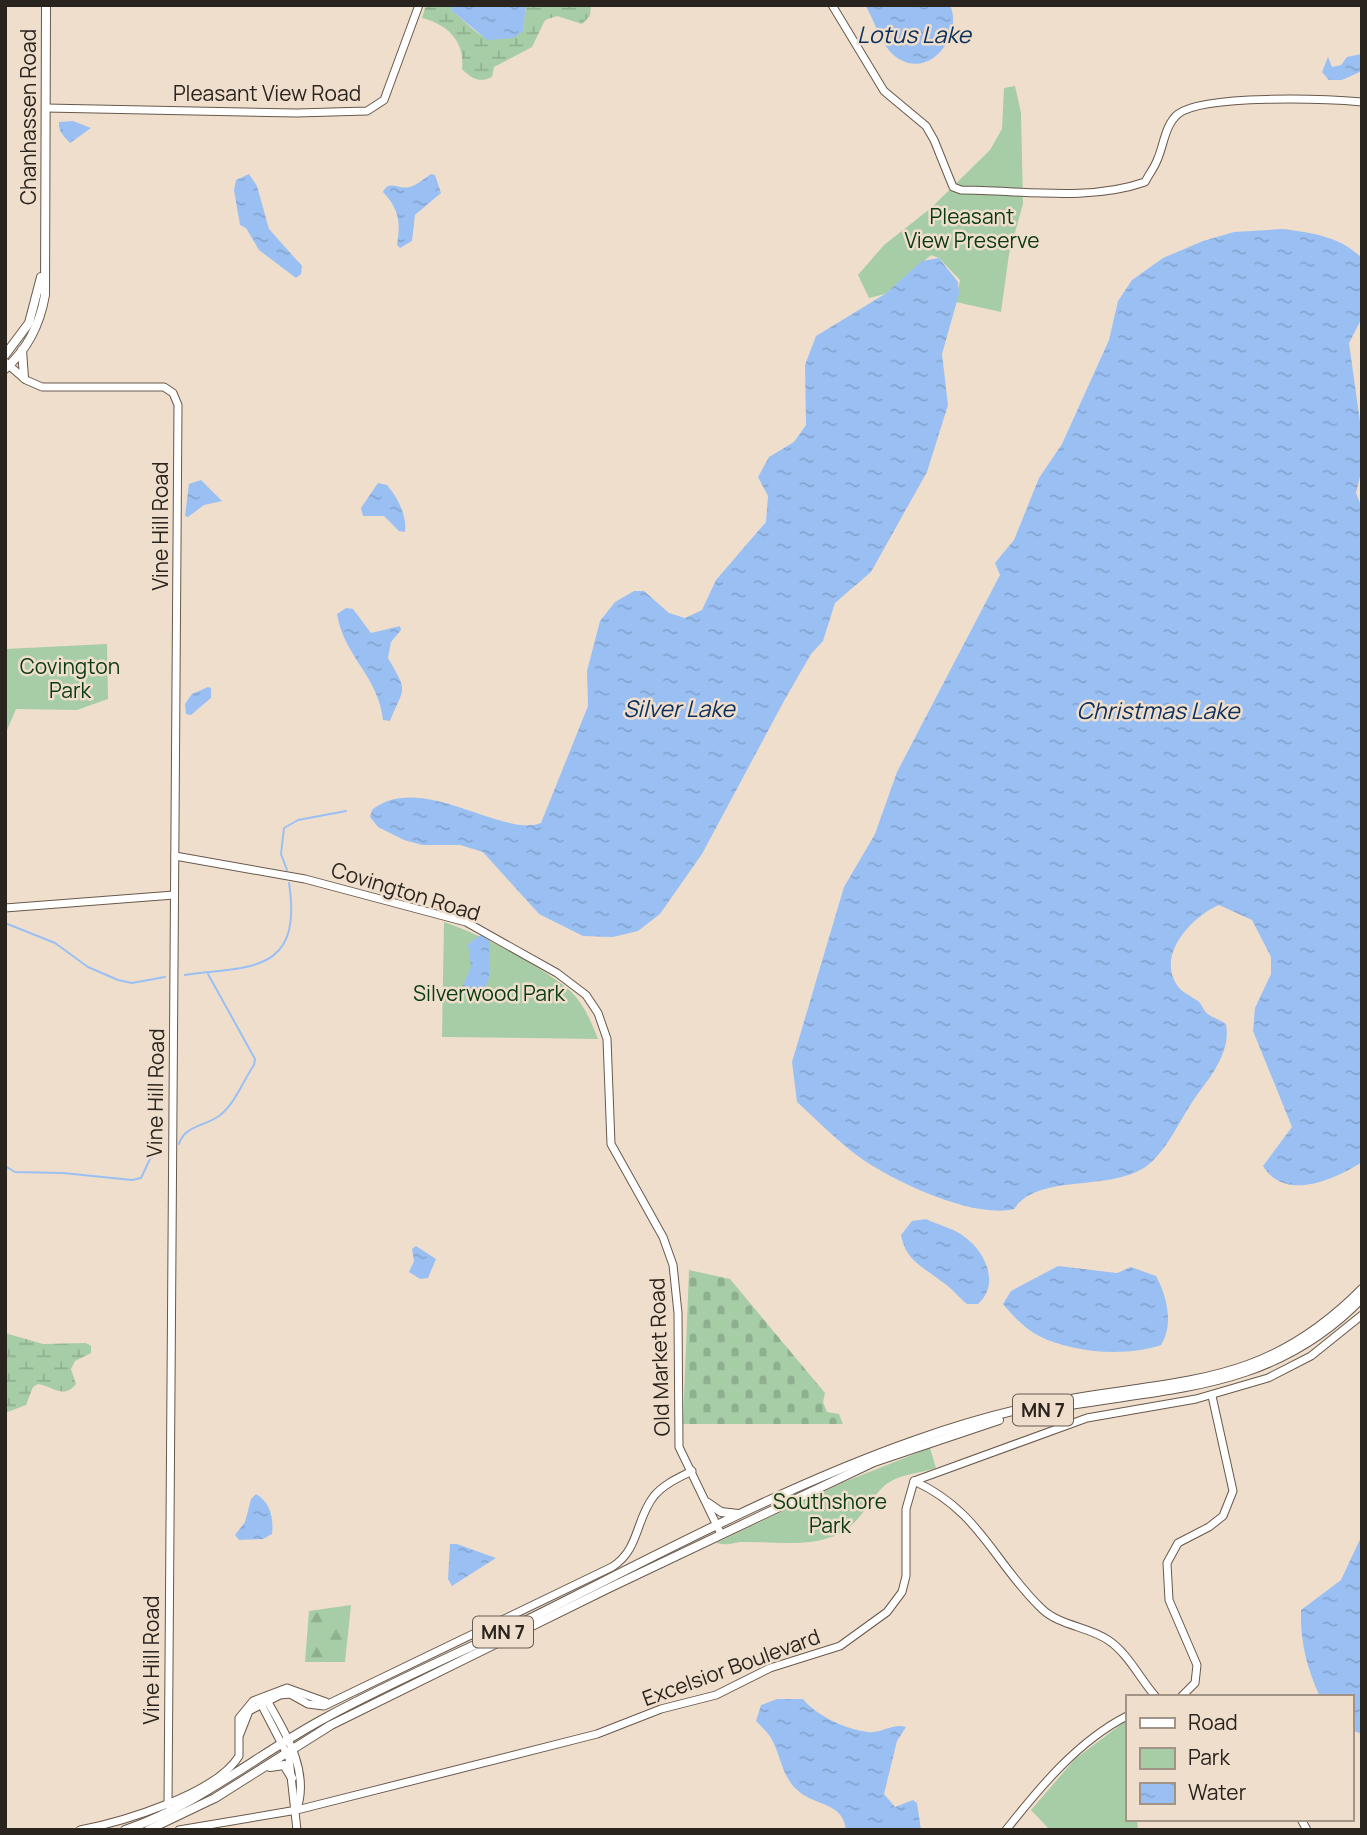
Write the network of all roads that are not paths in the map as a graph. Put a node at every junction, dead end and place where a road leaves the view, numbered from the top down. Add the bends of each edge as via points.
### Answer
1 (46, 5) edge
2 (419, 5) edge
3 (832, 5) edge
4 (1362, 102) edge
5 (46, 108) junction
6 (45, 229) junction
7 (22, 351) junction
8 (5, 355) edge
9 (6, 365) edge
10 (24, 378) junction
11 (175, 856) junction
12 (174, 895) junction
13 (5, 908) edge
14 (600, 1017) joint
15 (1362, 1289) edge
16 (1362, 1298) edge
17 (1362, 1315) edge
18 (1212, 1396) junction
19 (692, 1471) junction
20 (914, 1481) junction
21 (708, 1503) junction
22 (748, 1512) junction
23 (718, 1525) junction
24 (722, 1534) junction
25 (1154, 1695) edge
26 (1183, 1695) edge
27 (263, 1699) junction
28 (1126, 1717) edge
29 (244, 1718) junction
30 (269, 1719) junction
31 (240, 1734) junction
32 (287, 1745) junction
33 (292, 1778) junction
34 (228, 1790) junction
35 (167, 1805) junction
36 (297, 1810) junction
37 (80, 1830) edge
38 (125, 1830) edge
39 (148, 1830) edge
40 (178, 1830) edge
41 (296, 1830) edge
42 (1006, 1830) edge

1 - 5 main road, Chanhassen Road
2 - 5 street, Pleasant View Road via 384,100 367,111
3 - 4 street via 884,91 926,126 953,187 961,190 1123,189 1145,182 1171,121 1186,110 1295,99
5 - 6 main road, Chanhassen Road
6 - 7 main road via 45,297 36,328
6 - 8 main road via 35,309 25,331
7 - 9 main road
7 - 10 main road
9 - 10 street
10 - 11 street, Vine Hill Road via 54,389 164,387 173,393 178,412
11 - 12 street, Vine Hill Road
11 - 14 street, Covington Road via 305,879 466,922 570,982 586,995
12 - 13 street
12 - 35 street, Vine Hill Road
14 - 19 street, Old Market Road via 607,1039 611,1144 663,1237 673,1265 678,1313 678,1436
15 - 22 main road, MN 7 via 1303,1339 1245,1368 969,1422 873,1456
16 - 24 main road, MN 7 via 1307,1344 1246,1373 1052,1408 970,1428 874,1462
17 - 18 street via 1290,1368
18 - 20 street via 1087,1418
18 - 26 street via 1233,1491 1228,1508 1216,1522 1184,1539 1169,1556 1169,1600 1198,1673
19 - 21 street, Old Market Road
19 - 27 street via 653,1497 633,1548 617,1564 330,1702 318,1702 287,1688
20 - 25 street via 964,1514 1041,1609 1110,1641
20 - 36 street, Excelsior Boulevard via 906,1509 902,1592 887,1612 840,1646 770,1668 716,1695 662,1709 607,1731
21 - 22 main road via 724,1513
21 - 23 street, Old Market Road
22 - 23 main road, MN 7
23 - 24 street, Old Market Road
23 - 32 main road, MN 7 via 349,1706
24 - 32 main road, MN 7
27 - 29 street
27 - 30 street
27 - 31 street via 247,1704 240,1714
27 - 32 street
28 - 42 street via 1074,1755
29 - 30 street via 259,1712
29 - 31 street
30 - 32 street
31 - 35 street via 242,1748 235,1763
32 - 33 street
32 - 34 main road, MN 7
32 - 36 street via 298,1766
32 - 38 main road, MN 7 via 190,1804
33 - 34 main road via 286,1766 277,1764
33 - 36 street
34 - 39 main road, MN 7
35 - 37 street
36 - 40 street, Excelsior Boulevard
36 - 41 street

